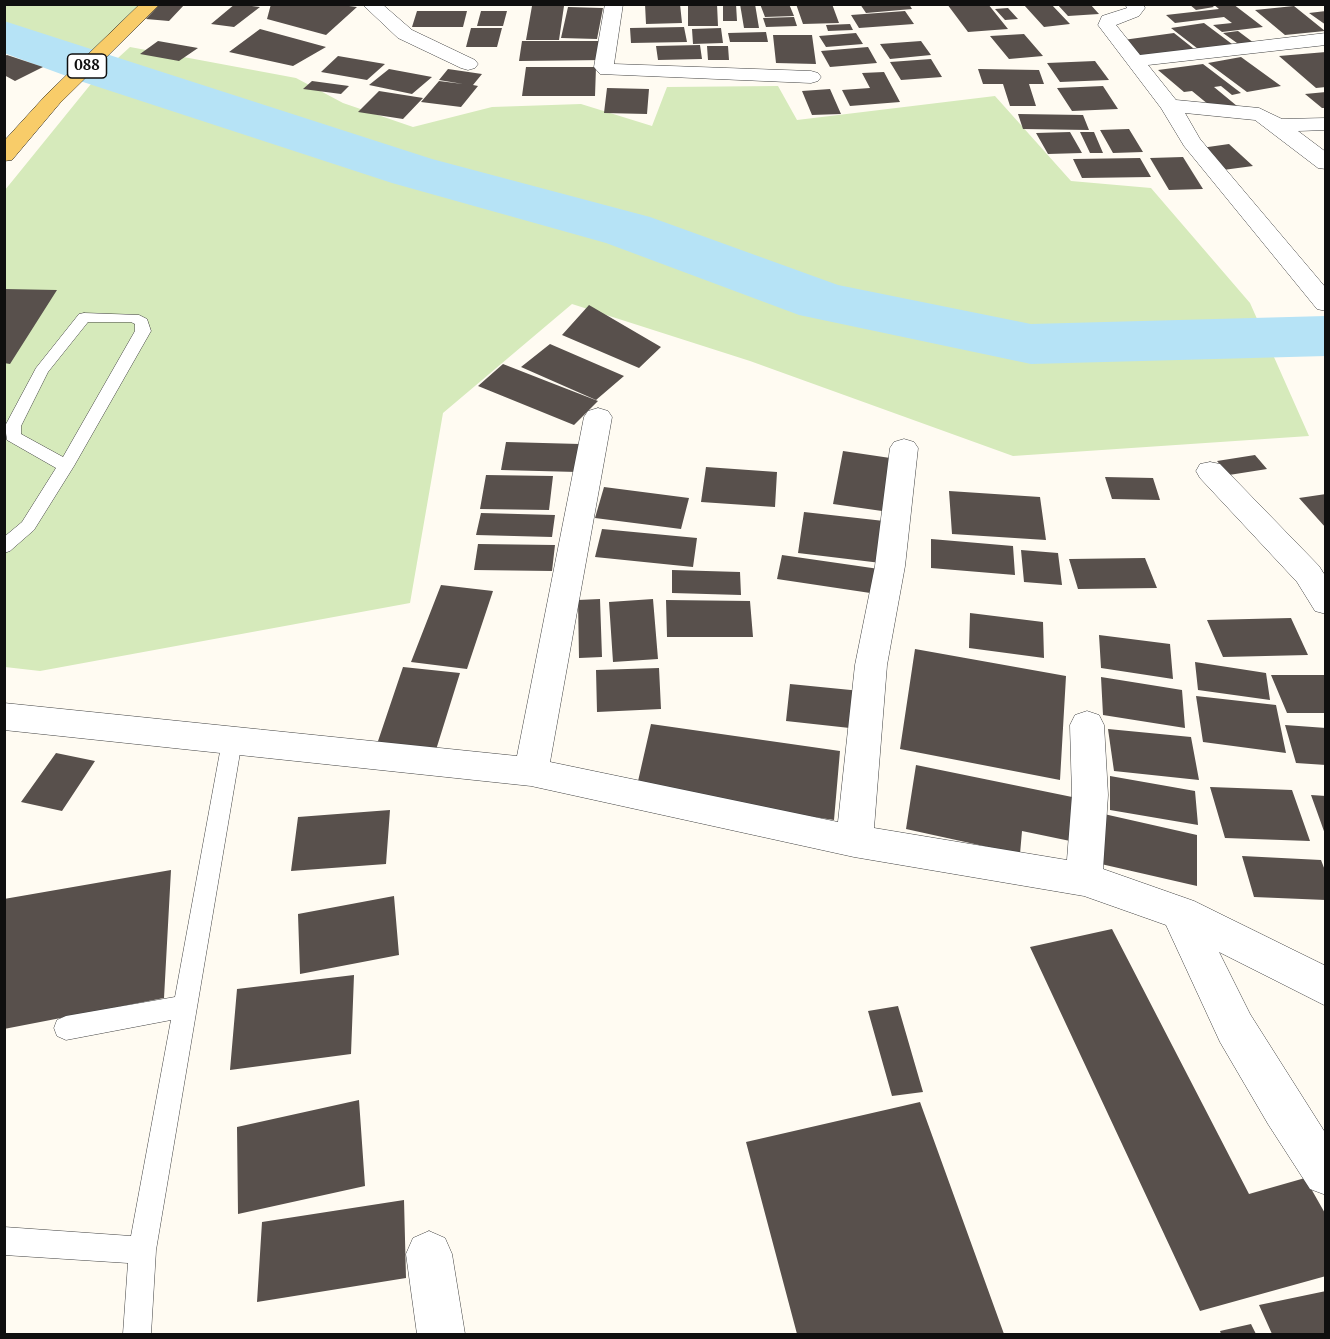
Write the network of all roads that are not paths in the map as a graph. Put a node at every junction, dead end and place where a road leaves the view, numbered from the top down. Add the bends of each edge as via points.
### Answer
1 (151, 4) edge
2 (371, 4) edge
3 (614, 4) edge
4 (1134, 4) edge
5 (1326, 39) edge
6 (1134, 61) junction
7 (468, 64) dead end
8 (811, 77) dead end
9 (1170, 106) junction
10 (1326, 124) edge
11 (1278, 125) junction
12 (4, 154) edge
13 (1326, 163) edge
14 (1326, 304) edge
15 (598, 417) dead end
16 (904, 448) dead end
17 (66, 466) junction
18 (1210, 471) dead end
19 (4, 547) edge
20 (1317, 573) edge
21 (1326, 603) edge
22 (4, 716) edge
23 (1087, 725) dead end
24 (232, 741) junction
25 (531, 772) junction
26 (854, 841) junction
27 (1084, 879) junction
28 (1180, 913) junction
29 (1326, 987) edge
30 (185, 1006) junction
31 (66, 1028) dead end
32 (1326, 1173) edge
33 (4, 1241) edge
34 (142, 1250) junction
35 (429, 1254) dead end
36 (137, 1335) edge
37 (441, 1335) edge

1 - 12 main road, 088 via 52,99
2 - 7 street via 405,34
3 - 8 street via 604,67 607,70
4 - 6 street via 1133,12 1106,22
5 - 6 street
6 - 9 street
9 - 11 street via 1258,114
9 - 14 street via 1191,142
10 - 11 street
11 - 13 street
15 - 25 street
16 - 26 street via 890,566 871,665
17 - 17 lane via 143,331 142,322 134,318 84,317 41,371 13,426 13,436
17 - 19 lane via 28,526
18 - 20 street
20 - 21 street
22 - 24 street
23 - 27 street via 1090,795
24 - 25 street
24 - 30 lane
25 - 26 street
26 - 27 street
27 - 28 street
28 - 29 street
28 - 32 street via 1235,1028
30 - 31 lane
30 - 34 lane
33 - 34 lane
34 - 36 lane
35 - 37 street

